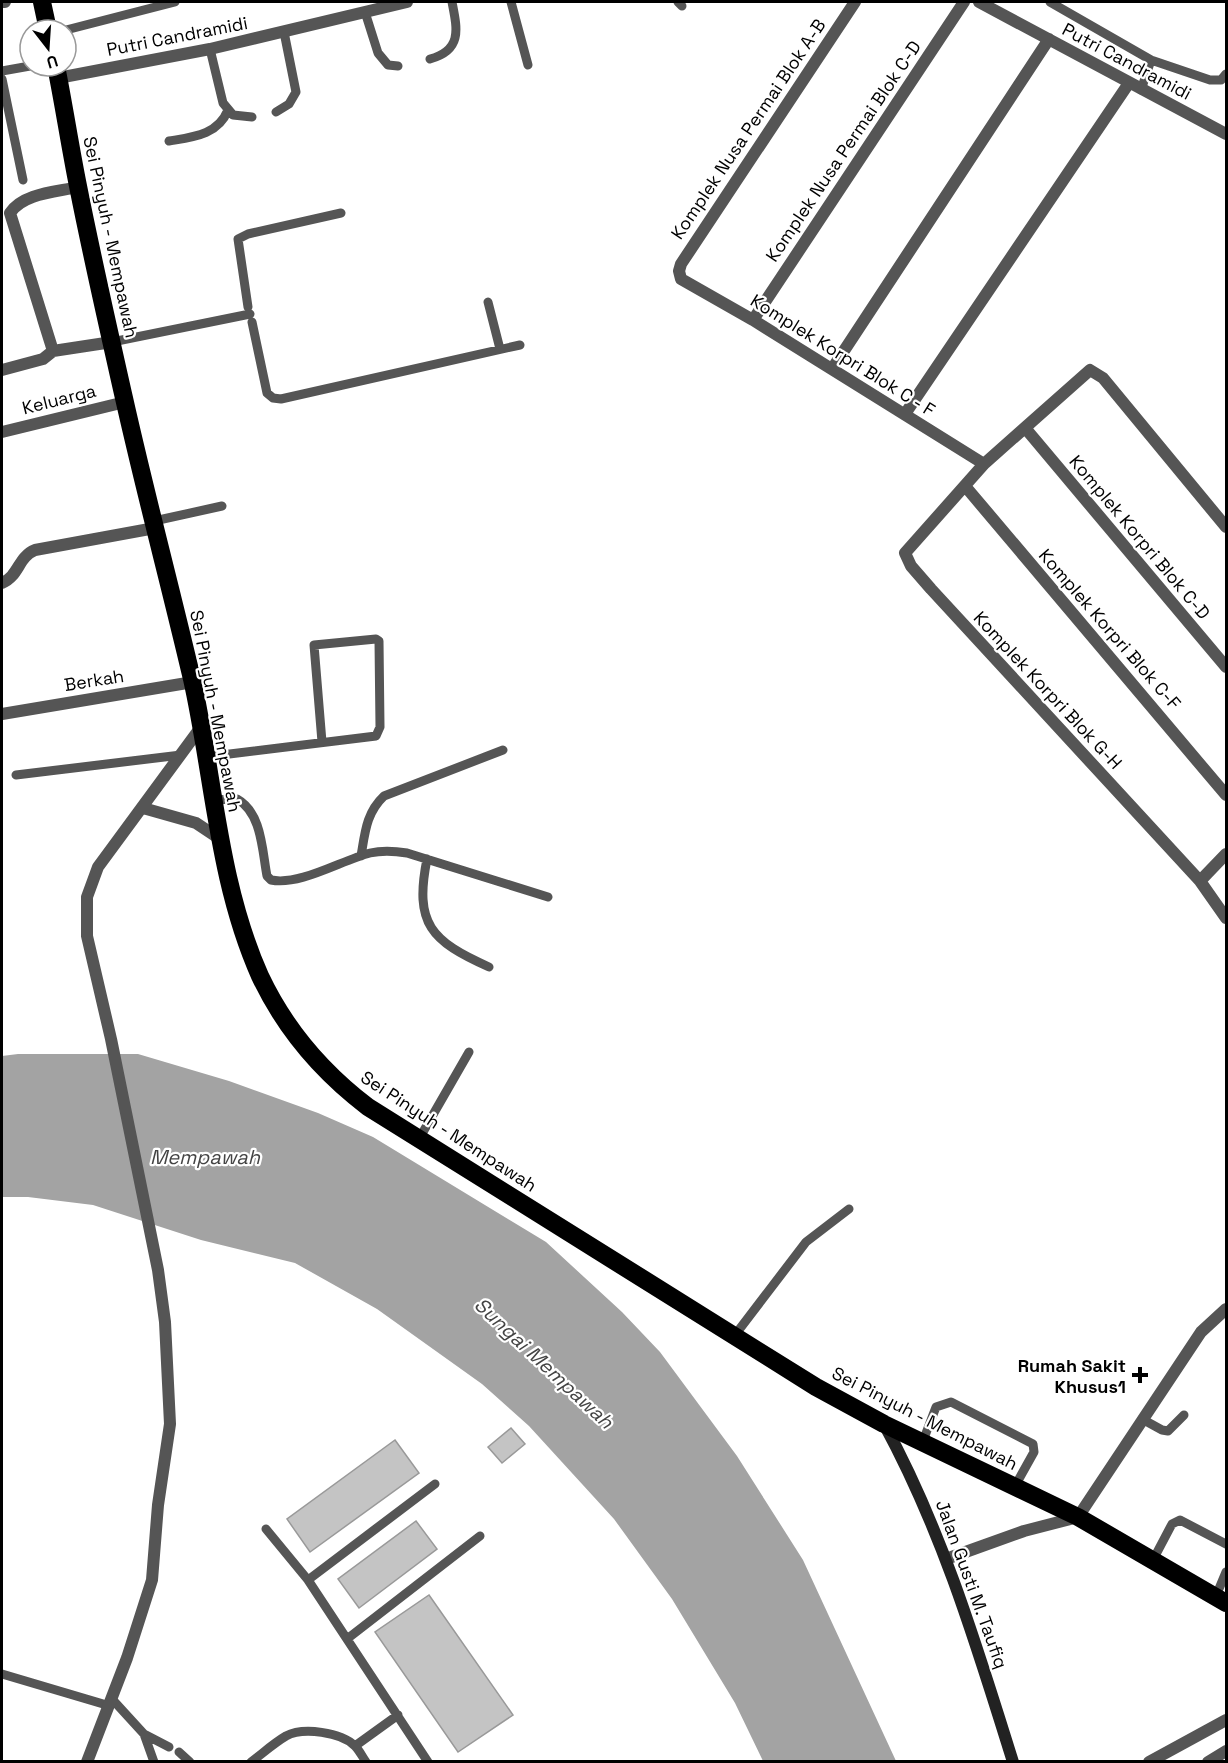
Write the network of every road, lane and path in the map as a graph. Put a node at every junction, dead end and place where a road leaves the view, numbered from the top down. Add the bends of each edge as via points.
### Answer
1 (42, 2) edge
2 (175, 2) edge
3 (407, 2) edge
4 (452, 2) edge
5 (512, 2) edge
6 (855, 2) edge
7 (964, 2) edge
8 (979, 2) edge
9 (1050, 2) edge
10 (365, 12) junction
11 (45, 18) edge
12 (78, 27) edge
13 (284, 32) junction
14 (1049, 39) junction
15 (210, 49) junction
16 (430, 58) dead end
17 (1151, 60) junction
18 (528, 65) dead end
19 (398, 66) dead end
20 (18, 68) edge
21 (78, 69) edge
22 (2, 71) edge
23 (1227, 74) edge
24 (58, 78) edge
25 (2, 80) edge
26 (1129, 83) junction
27 (1141, 90) junction
28 (228, 110) junction
29 (276, 112) dead end
30 (252, 117) dead end
31 (1227, 134) edge
32 (169, 141) dead end
33 (23, 180) dead end
34 (78, 187) junction
35 (17, 204) junction
36 (2, 207) edge
37 (341, 213) dead end
38 (681, 279) joint
39 (488, 302) dead end
40 (250, 314) junction
41 (753, 320) junction
42 (112, 342) junction
43 (520, 345) dead end
44 (500, 349) junction
45 (53, 351) junction
46 (832, 369) junction
47 (2, 370) edge
48 (125, 402) junction
49 (905, 414) junction
50 (1026, 429) junction
51 (2, 432) edge
52 (984, 464) junction
53 (965, 486) junction
54 (222, 506) dead end
55 (155, 524) junction
56 (1227, 527) edge
57 (2, 583) edge
58 (1227, 667) edge
59 (193, 682) junction
60 (2, 714) edge
61 (201, 727) junction
62 (322, 742) junction
63 (503, 750) dead end
64 (181, 755) junction
65 (205, 757) junction
66 (16, 775) dead end
67 (1227, 795) edge
68 (212, 800) junction
69 (143, 808) junction
70 (220, 839) junction
71 (1227, 854) edge
72 (361, 856) junction
73 (427, 859) junction
74 (1200, 881) junction
75 (549, 897) dead end
76 (1227, 918) edge
77 (489, 967) dead end
78 (469, 1052) dead end
79 (419, 1139) junction
80 (849, 1209) dead end
81 (1227, 1309) edge
82 (735, 1335) junction
83 (1184, 1415) dead end
84 (1142, 1419) junction
85 (884, 1424) junction
86 (924, 1435) junction
87 (1019, 1480) junction
88 (435, 1484) dead end
89 (1078, 1517) junction
90 (266, 1529) dead end
91 (480, 1536) dead end
92 (1227, 1544) edge
93 (946, 1560) junction
94 (1154, 1560) junction
95 (308, 1580) junction
96 (1222, 1587) edge
97 (347, 1639) junction
98 (2, 1674) edge
99 (111, 1702) junction
100 (398, 1715) junction
101 (1227, 1720) edge
102 (144, 1734) junction
103 (355, 1746) junction
104 (169, 1747) dead end
105 (1227, 1751) edge
106 (179, 1752) dead end
107 (87, 1761) edge
108 (154, 1761) edge
109 (190, 1761) edge
110 (251, 1761) edge
111 (366, 1761) edge
112 (428, 1761) edge
113 (1013, 1761) edge
114 (1149, 1761) edge
115 (1208, 1761) edge

1 - 11 highway
2 - 12 lane
3 - 10 street, Putri Candramidi
4 - 16 lane via 457,31 454,41 448,50
5 - 18 lane
6 - 38 street, Komplek Nusa Permai Blok A-B via 681,264
7 - 41 street, Komplek Nusa Permai Blok C-D
8 - 14 street, Putri Candramidi
9 - 17 lane
10 - 13 street, Putri Candramidi
10 - 19 lane via 378,53 388,65
13 - 15 street, Putri Candramidi
13 - 29 lane via 296,92 290,104
14 - 26 street, Putri Candramidi
14 - 46 street
15 - 21 street, Putri Candramidi
15 - 28 lane
17 - 23 lane via 1210,80 1221,80
17 - 27 lane
20 - 22 lane
24 - 34 highway, Sei Pinyuh - Mempawah
25 - 33 lane
26 - 27 street, Putri Candramidi
26 - 49 street
27 - 31 street, Putri Candramidi
28 - 30 lane via 240,118
28 - 32 lane via 214,129
34 - 35 street
34 - 42 highway, Sei Pinyuh - Mempawah
35 - 36 street
35 - 45 street via 10,213
37 - 40 lane via 238,239
38 - 41 street, Komplek Korpri Blok C - F
39 - 44 lane
40 - 42 lane
40 - 44 lane via 267,393 273,398
41 - 46 street, Komplek Korpri Blok C - F
42 - 45 street
42 - 48 highway, Sei Pinyuh - Mempawah
43 - 44 lane
45 - 47 street via 43,359
46 - 49 street, Komplek Korpri Blok C - F
48 - 51 street, Keluarga
48 - 55 highway, Sei Pinyuh - Mempawah
49 - 52 street, Komplek Korpri Blok C - F
50 - 52 street, Komplek Korpri Blok G-H
50 - 56 street, Komplek Korpri Blok G-H via 1080,376 1095,370
50 - 58 street, Komplek Korpri Blok C-D
52 - 53 street, Komplek Korpri Blok G-H
53 - 67 street, Komplek Korpri Blok C-F
53 - 74 street, Komplek Korpri Blok G-H via 906,549 906,558
54 - 55 lane
55 - 57 street via 35,550 22,558 15,573
55 - 59 highway, Sei Pinyuh - Mempawah
59 - 60 street, Berkah
59 - 61 highway, Sei Pinyuh - Mempawah
61 - 64 street
61 - 65 highway, Sei Pinyuh - Mempawah
62 - 62 lane via 314,645 376,639 379,732 376,736
62 - 65 lane
63 - 72 lane via 384,796 367,819
64 - 66 lane
64 - 69 street
65 - 68 highway, Sei Pinyuh - Mempawah
68 - 70 highway, Sei Pinyuh - Mempawah
68 - 72 lane via 237,799 250,811 271,880 295,878
69 - 70 street via 196,823
69 - 99 street via 98,867 87,897 87,936 158,1270 170,1424 152,1580
70 - 79 highway, Sei Pinyuh - Mempawah via 240,924 261,977 285,1021 335,1082
71 - 74 street
72 - 73 lane via 388,851
73 - 75 lane
73 - 77 lane via 421,902 432,928 455,951
74 - 76 street, Komplek Korpri Blok G-H
78 - 79 lane
79 - 82 highway, Sei Pinyuh - Mempawah
80 - 82 lane via 806,1242
81 - 84 street via 1201,1332
82 - 85 highway, Sei Pinyuh - Mempawah via 816,1387
83 - 84 lane via 1168,1431
84 - 89 street
85 - 86 highway, Sei Pinyuh - Mempawah
85 - 93 main road, Jalan Gusti M. Taufiq via 911,1473
86 - 87 highway, Sei Pinyuh - Mempawah
86 - 87 lane via 940,1404 951,1402 1030,1442 1034,1452
87 - 89 highway, Sei Pinyuh - Mempawah
88 - 95 lane
89 - 93 street via 1024,1531
89 - 94 highway, Sei Pinyuh - Mempawah
90 - 95 lane
91 - 97 lane
92 - 94 lane via 1180,1520 1172,1524
93 - 113 main road, Jalan Gusti M. Taufiq
94 - 96 highway, Sei Pinyuh - Mempawah
95 - 97 lane
97 - 100 lane
98 - 99 lane
99 - 102 lane
99 - 107 street
100 - 103 lane
100 - 112 lane
101 - 114 street
102 - 104 lane
102 - 108 lane
103 - 110 lane via 347,1739 327,1734 288,1735
103 - 111 lane
105 - 115 street
106 - 109 lane

